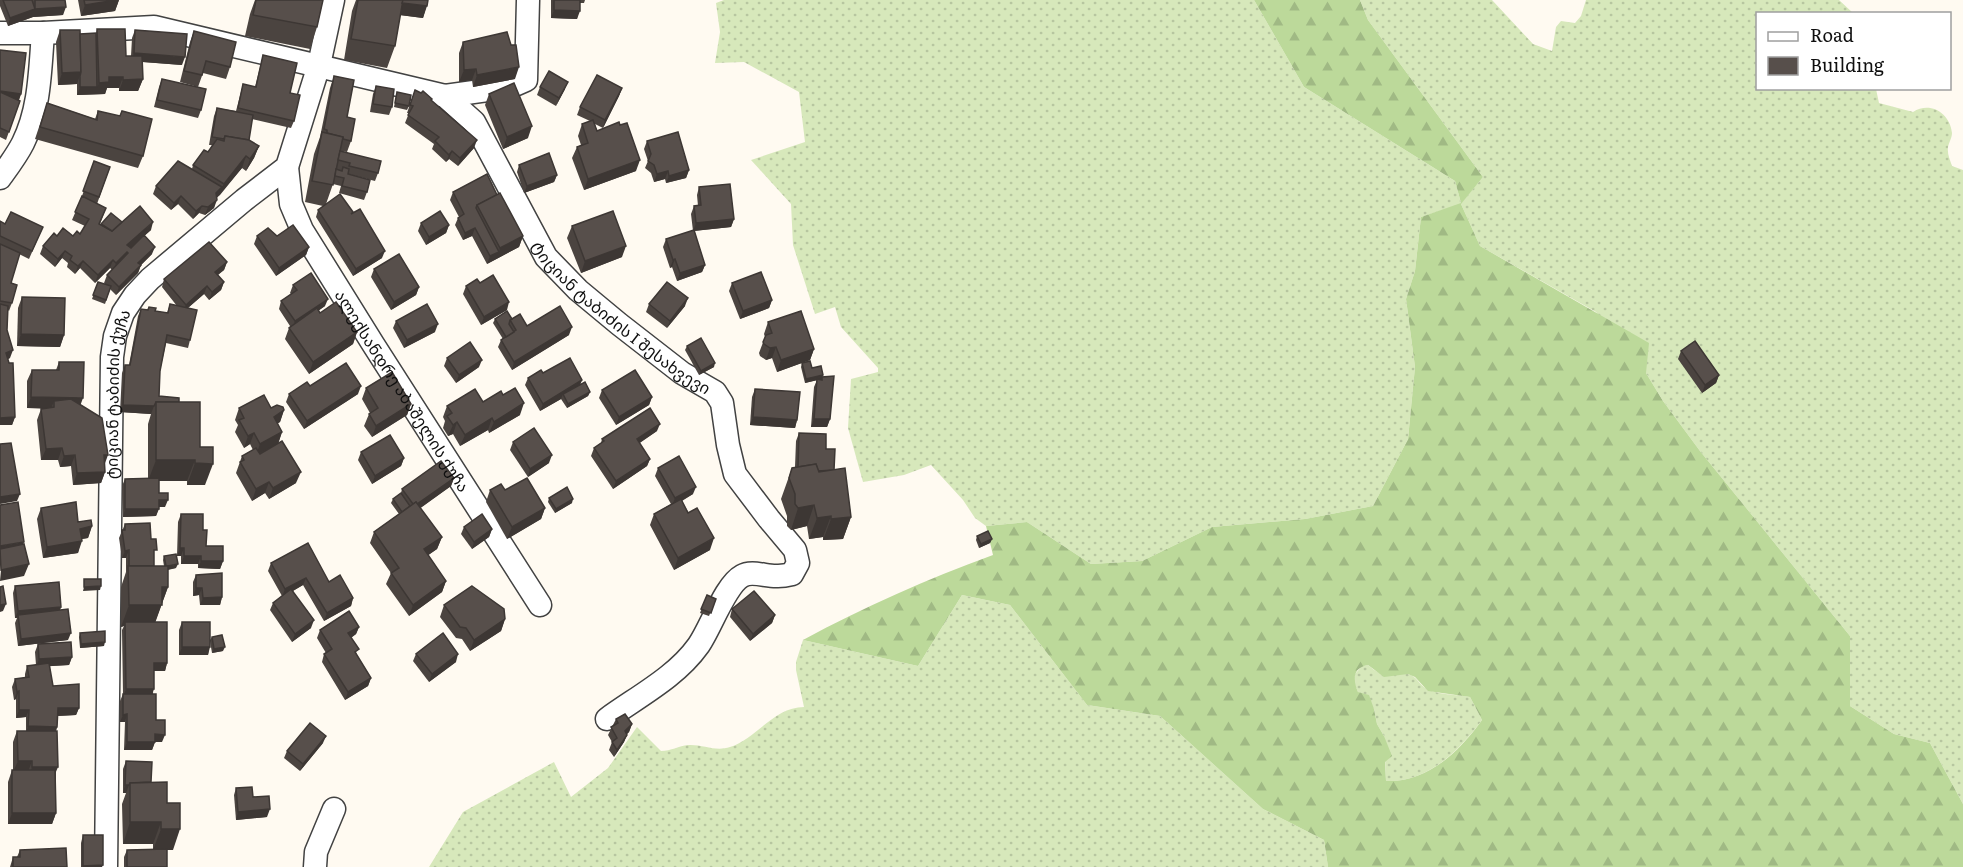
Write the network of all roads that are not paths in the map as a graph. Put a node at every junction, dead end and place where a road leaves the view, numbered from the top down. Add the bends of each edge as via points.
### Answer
1 (333, 0) edge
2 (528, 0) edge
3 (0, 33) edge
4 (43, 33) junction
5 (319, 65) junction
6 (445, 96) junction
7 (287, 167) junction
8 (0, 178) edge
9 (540, 604) dead end
10 (607, 719) dead end
11 (334, 809) dead end
12 (106, 867) edge
13 (315, 867) edge

1 - 5 street
2 - 6 street, ტიციან ტაბიძის I შესახვევი via 526,80 510,87
3 - 4 street, ტიციან ტაბიძის I შესახვევი
4 - 5 street, ტიციან ტაბიძის I შესახვევი via 154,27
4 - 8 street via 37,99 29,128
5 - 6 street, ტიციან ტაბიძის I შესახვევი
5 - 7 street
6 - 10 street, ტიციან ტაბიძის I შესახვევი via 474,122 546,257 619,324 682,373 715,392 722,403 735,474 795,550 798,563 792,574 740,577 725,596 698,647 662,680
7 - 9 street, ალექსანდრე აბაშელის ქუჩა via 291,204 303,230
7 - 12 street, ტიციან ტაბიძის ქუჩა via 150,279 123,313 115,336
11 - 13 street via 316,852

